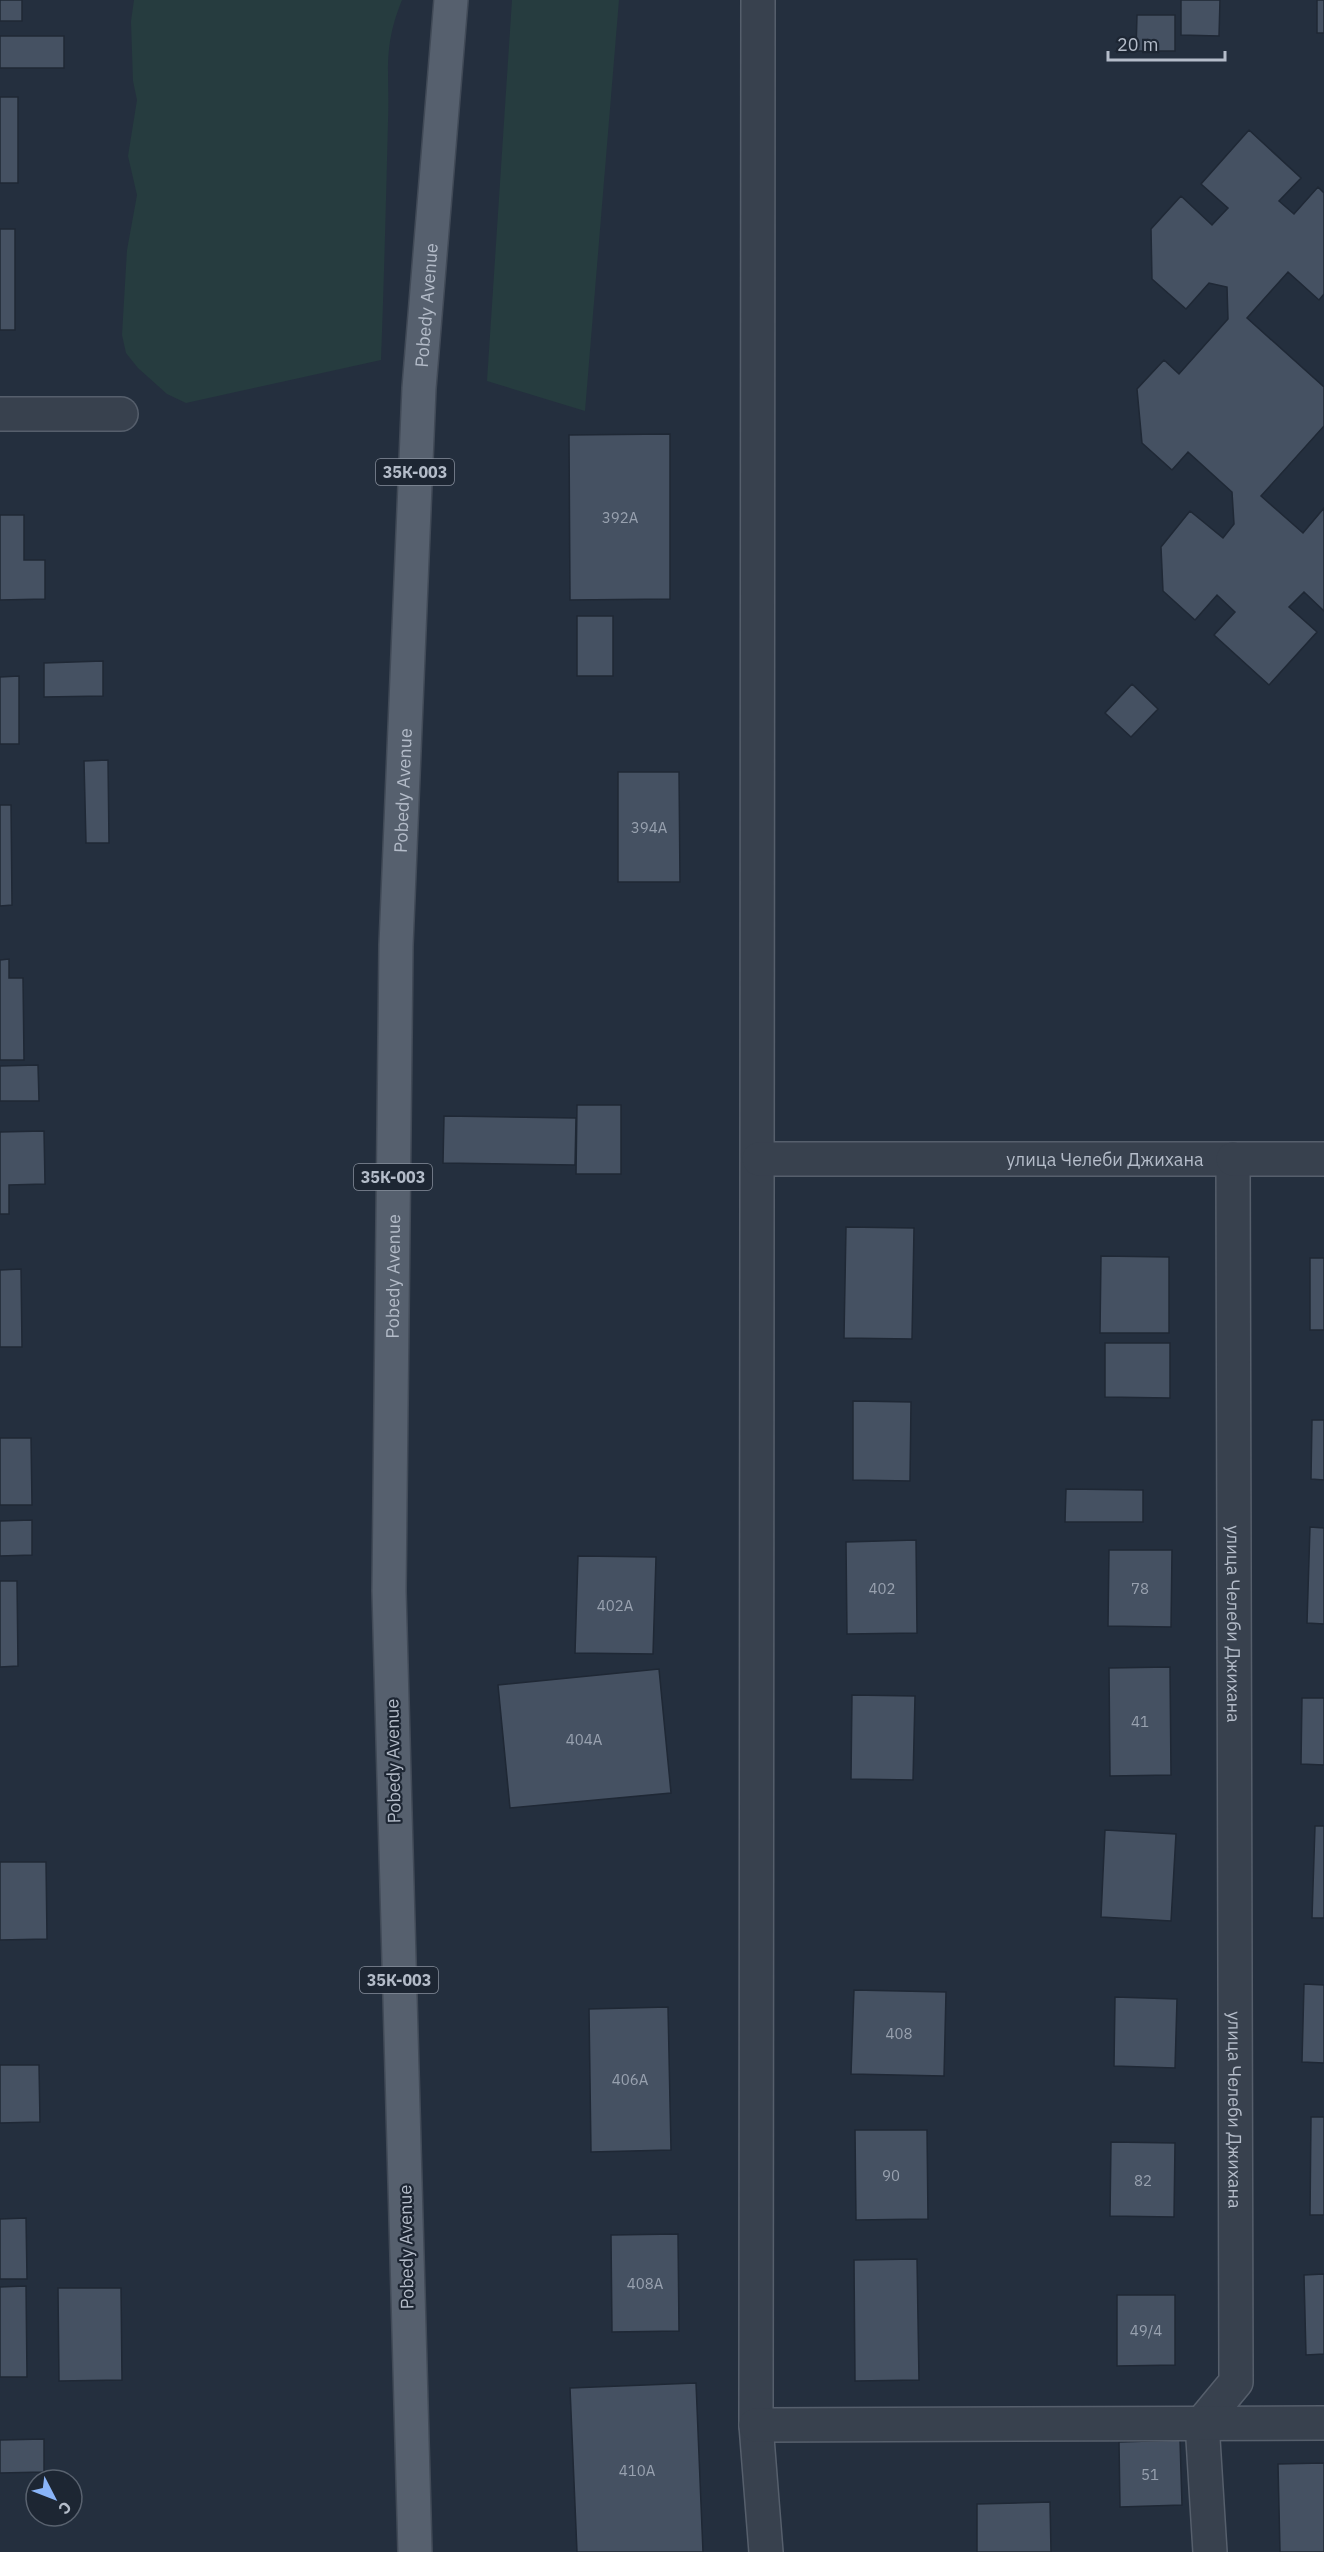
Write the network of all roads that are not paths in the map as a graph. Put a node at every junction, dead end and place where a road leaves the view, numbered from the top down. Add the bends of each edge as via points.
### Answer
1 (451, 0) edge
2 (758, 0) edge
3 (0, 414) edge
4 (121, 414) dead end
5 (759, 1159) junction
6 (1233, 1159) junction
7 (1324, 1159) edge
8 (1202, 2422) junction
9 (1324, 2423) edge
10 (756, 2425) junction
11 (415, 2552) edge
12 (766, 2552) edge
13 (1210, 2552) edge

1 - 11 main road, Pobedy Avenue / 35К-003 via 419,388 396,945 389,1591
2 - 5 street
3 - 4 street
5 - 6 street, улица Челеби Джихана
5 - 10 street
6 - 7 street
6 - 8 street, улица Челеби Джихана via 1236,2382
8 - 9 street
8 - 10 street
8 - 13 street
10 - 12 street

